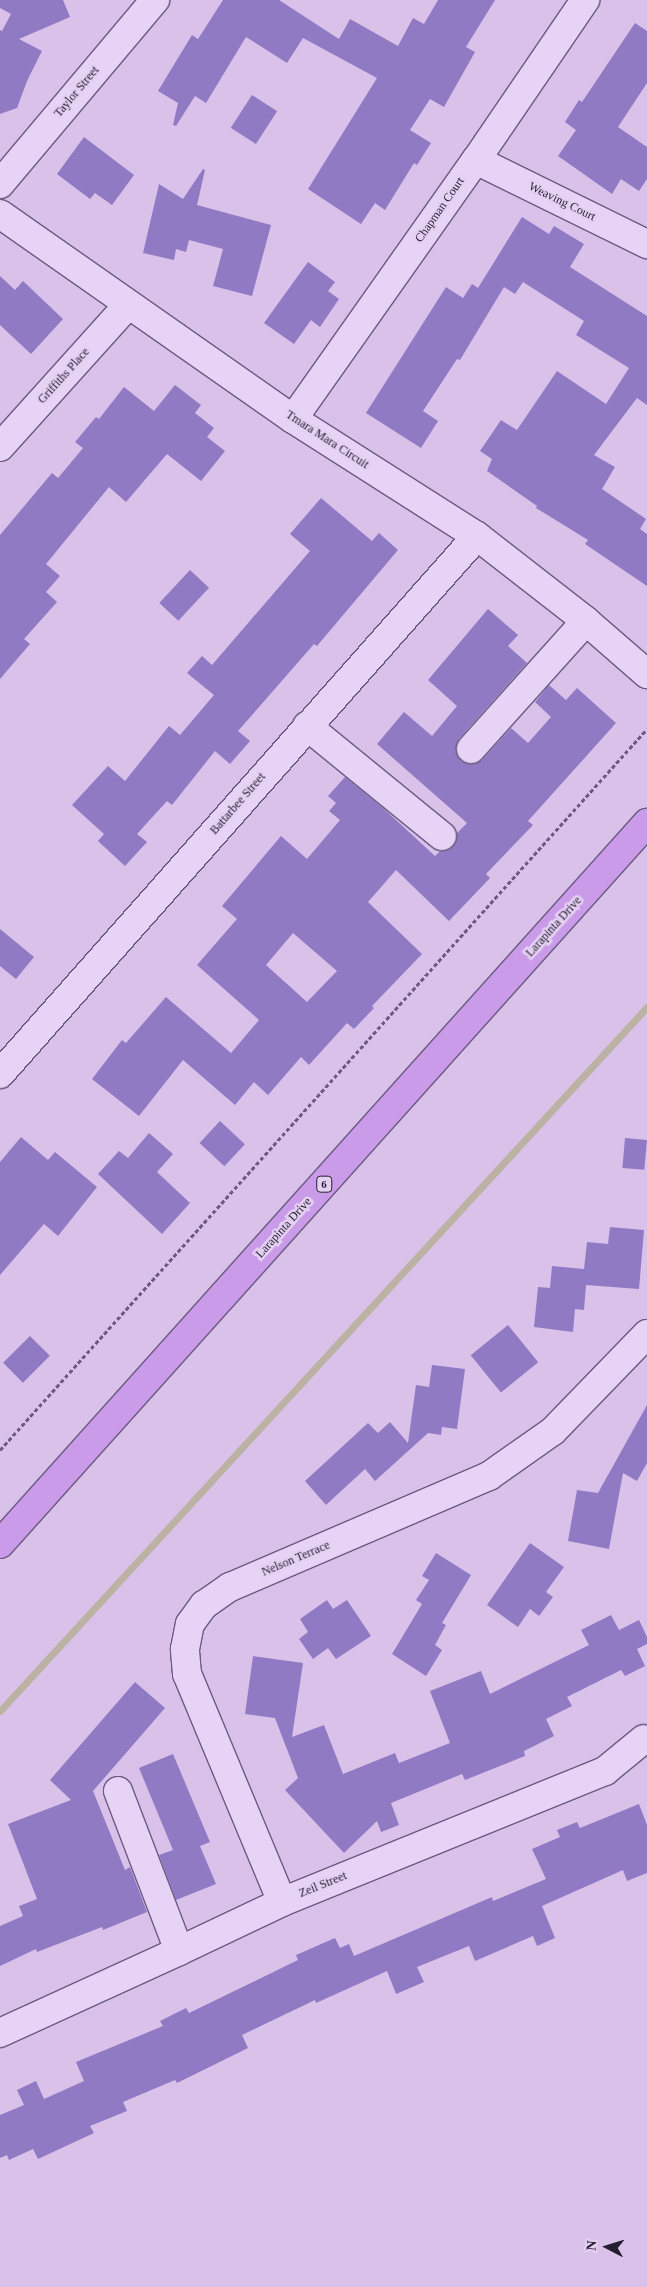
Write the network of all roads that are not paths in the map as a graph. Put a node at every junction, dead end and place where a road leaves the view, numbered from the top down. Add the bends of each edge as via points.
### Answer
1 (155, 0) edge
2 (585, 0) edge
3 (476, 160) junction
4 (0, 184) edge
5 (0, 214) edge
6 (647, 244) edge
7 (128, 305) junction
8 (293, 419) junction
9 (0, 448) edge
10 (477, 536) junction
11 (586, 620) junction
12 (647, 674) edge
13 (307, 726) junction
14 (471, 749) dead end
15 (647, 823) edge
16 (442, 836) dead end
17 (0, 1074) edge
18 (647, 1334) edge
19 (0, 1544) edge
20 (644, 1739) dead end
21 (118, 1791) dead end
22 (282, 1902) junction
23 (179, 1951) junction
24 (0, 2033) edge

1 - 4 street, Taylor Street
2 - 3 street, Chapman Court
3 - 6 street, Weaving Court
3 - 8 street, Chapman Court
5 - 7 street, Tmara Mara Circuit
7 - 8 street, Tmara Mara Circuit
7 - 9 street, Griffiths Place
8 - 10 street, Tmara Mara Circuit
10 - 11 street, Tmara Mara Circuit
10 - 13 street, Battarbee Street
11 - 12 street, Tmara Mara Circuit
11 - 14 street
13 - 16 street
13 - 17 street, Battarbee Street
15 - 19 main road, Larapinta Drive / 6
18 - 22 street, Nelson Terrace via 553,1431 489,1476 230,1587 204,1605 190,1624 185,1649 187,1674
20 - 22 street, Zeil Street via 604,1771
21 - 23 street
22 - 23 street, Zeil Street
23 - 24 street, Zeil Street

